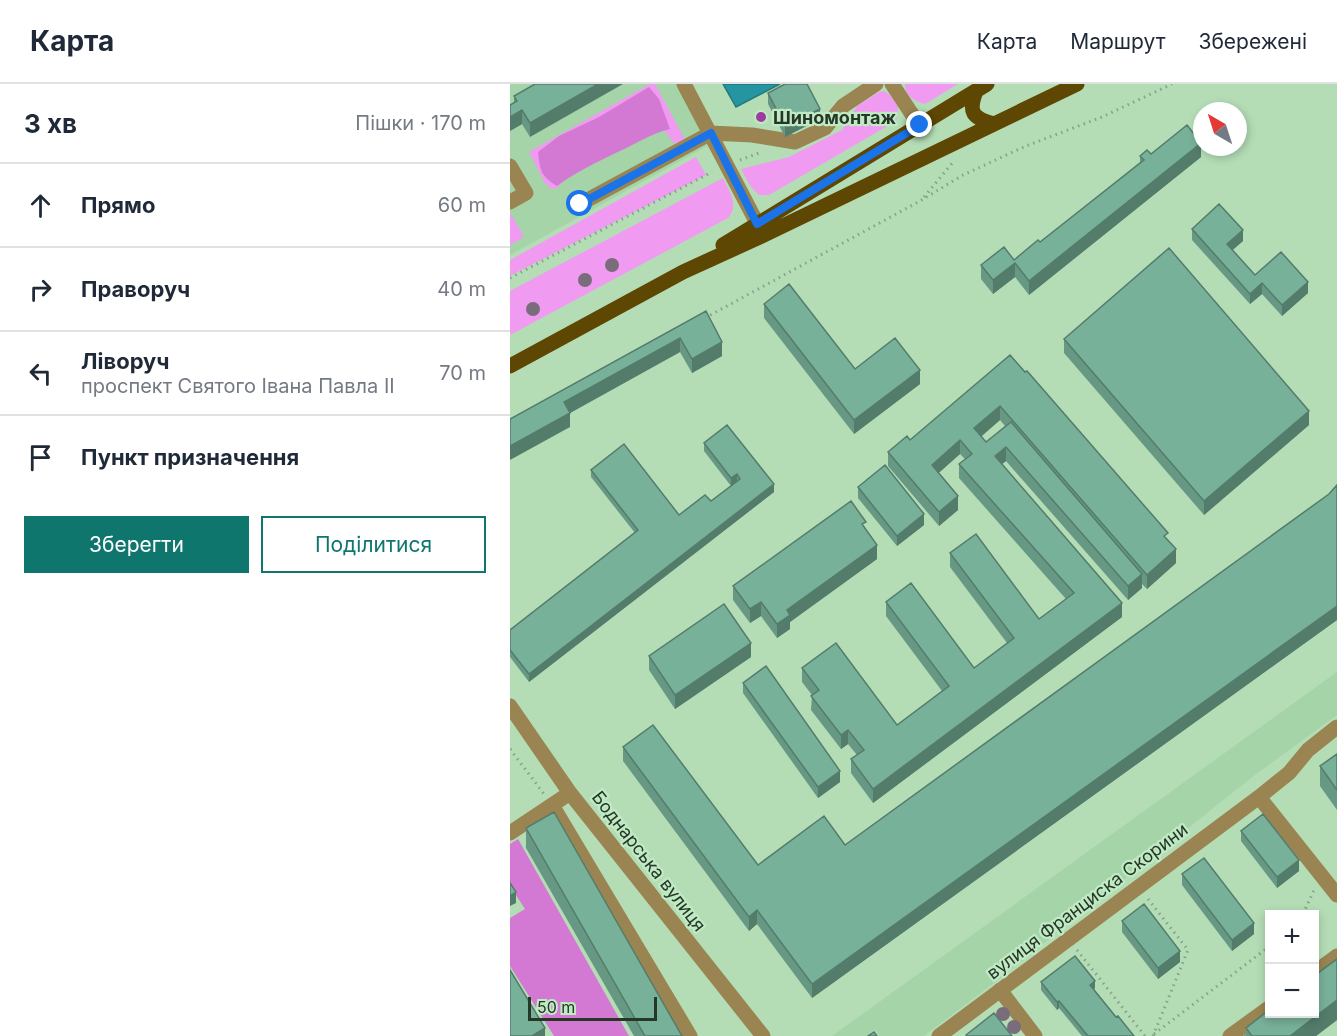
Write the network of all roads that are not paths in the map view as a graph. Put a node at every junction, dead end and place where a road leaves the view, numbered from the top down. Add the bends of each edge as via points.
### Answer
1 (684, 84) edge
2 (876, 84) edge
3 (892, 84) edge
4 (1077, 84) edge
5 (981, 87) edge
6 (994, 124) junction
7 (920, 125) junction
8 (711, 133) junction
9 (510, 166) edge
10 (510, 202) edge
11 (580, 204) dead end
12 (757, 224) junction
13 (683, 272) junction
14 (510, 366) edge
15 (510, 706) edge
16 (1337, 727) edge
17 (570, 793) junction
18 (1259, 797) junction
19 (552, 805) junction
20 (510, 833) edge
21 (1337, 895) edge
22 (1337, 956) edge
23 (1319, 969) edge
24 (1000, 990) junction
25 (1265, 1010) edge
26 (690, 1036) edge
27 (763, 1036) edge
28 (939, 1036) edge
29 (1035, 1036) edge
30 (1230, 1036) edge

1 - 8 street
2 - 8 street via 843,106 825,128 795,142
3 - 7 street
4 - 6 main road
5 - 6 main road via 972,102 974,114 977,119
5 - 7 main road
6 - 13 main road
7 - 12 main road
8 - 11 street
8 - 12 street
9 - 10 street via 526,193
12 - 13 main road
13 - 14 main road
15 - 17 street, Боднарська вулиця
16 - 18 street, вулиця Франциска Скорини
17 - 19 street
17 - 27 street, Боднарська вулиця
18 - 21 street
18 - 24 street, вулиця Франциска Скорини
19 - 20 street
19 - 26 street
22 - 23 street
24 - 28 street, вулиця Франциска Скорини
24 - 29 street
25 - 30 street

